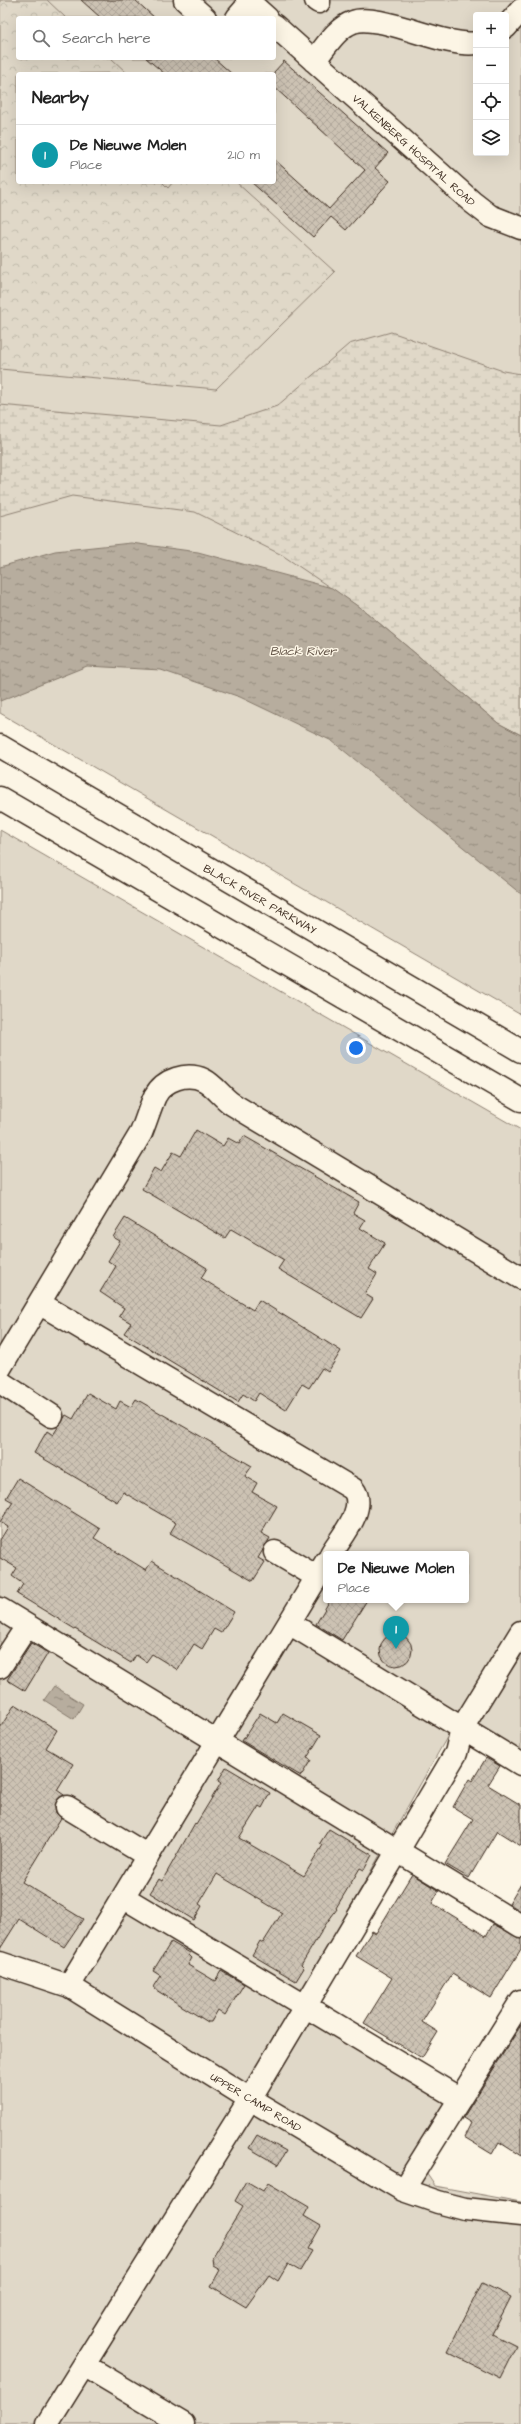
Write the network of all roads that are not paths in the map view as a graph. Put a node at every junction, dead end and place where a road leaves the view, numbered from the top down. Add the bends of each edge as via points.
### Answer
1 (185, 0) edge
2 (244, 7) edge
3 (521, 10) edge
4 (203, 16) edge
5 (263, 16) edge
6 (509, 23) edge
7 (276, 27) edge
8 (473, 42) edge
9 (314, 61) junction
10 (521, 228) edge
11 (0, 746) edge
12 (0, 798) edge
13 (521, 1051) edge
14 (521, 1100) edge
15 (521, 1278) edge
16 (39, 1303) junction
17 (0, 1368) edge
18 (0, 1382) edge
19 (52, 1416) dead end
20 (333, 1551) edge
21 (275, 1552) dead end
22 (321, 1569) edge
23 (0, 1609) edge
24 (289, 1623) junction
25 (28, 1626) junction
26 (521, 1632) edge
27 (0, 1667) edge
28 (462, 1728) junction
29 (218, 1740) junction
30 (521, 1764) edge
31 (67, 1807) dead end
32 (398, 1850) junction
33 (148, 1856) junction
34 (123, 1897) junction
35 (521, 1926) edge
36 (0, 1964) edge
37 (69, 1986) junction
38 (521, 2001) edge
39 (305, 2006) junction
40 (250, 2099) junction
41 (460, 2099) junction
42 (403, 2190) junction
43 (521, 2215) edge
44 (84, 2365) junction
45 (47, 2424) edge
46 (183, 2424) edge

1 - 4 main road
2 - 5 main road
3 - 6 main road
7 - 9 main road, VALKENBERG HOSPITAL ROAD
8 - 9 main road via 461,43 375,22 353,22 339,31
9 - 10 main road, VALKENBERG HOSPITAL ROAD via 472,202 490,216
11 - 13 main road, BLACK RIVER PARKWAY
12 - 14 main road
15 - 16 main road via 232,1104 209,1083 188,1076 170,1081 156,1096 141,1133
16 - 17 main road
16 - 20 main road via 353,1490 359,1500 357,1511
18 - 19 main road
21 - 22 main road
22 - 24 main road
23 - 25 main road
24 - 28 main road
24 - 29 main road
25 - 27 main road
25 - 29 main road
26 - 28 main road
28 - 30 main road
28 - 32 main road via 456,1753
29 - 32 main road
29 - 33 main road
31 - 33 main road
32 - 35 main road
32 - 39 main road
33 - 34 main road
34 - 37 main road
34 - 39 main road
36 - 37 main road, UPPER CAMP ROAD
37 - 40 main road, UPPER CAMP ROAD
38 - 41 main road
39 - 40 main road
39 - 41 main road
40 - 42 main road, UPPER CAMP ROAD
40 - 44 main road
41 - 42 main road
42 - 43 main road, UPPER CAMP ROAD via 465,2209
44 - 45 main road
44 - 46 main road

